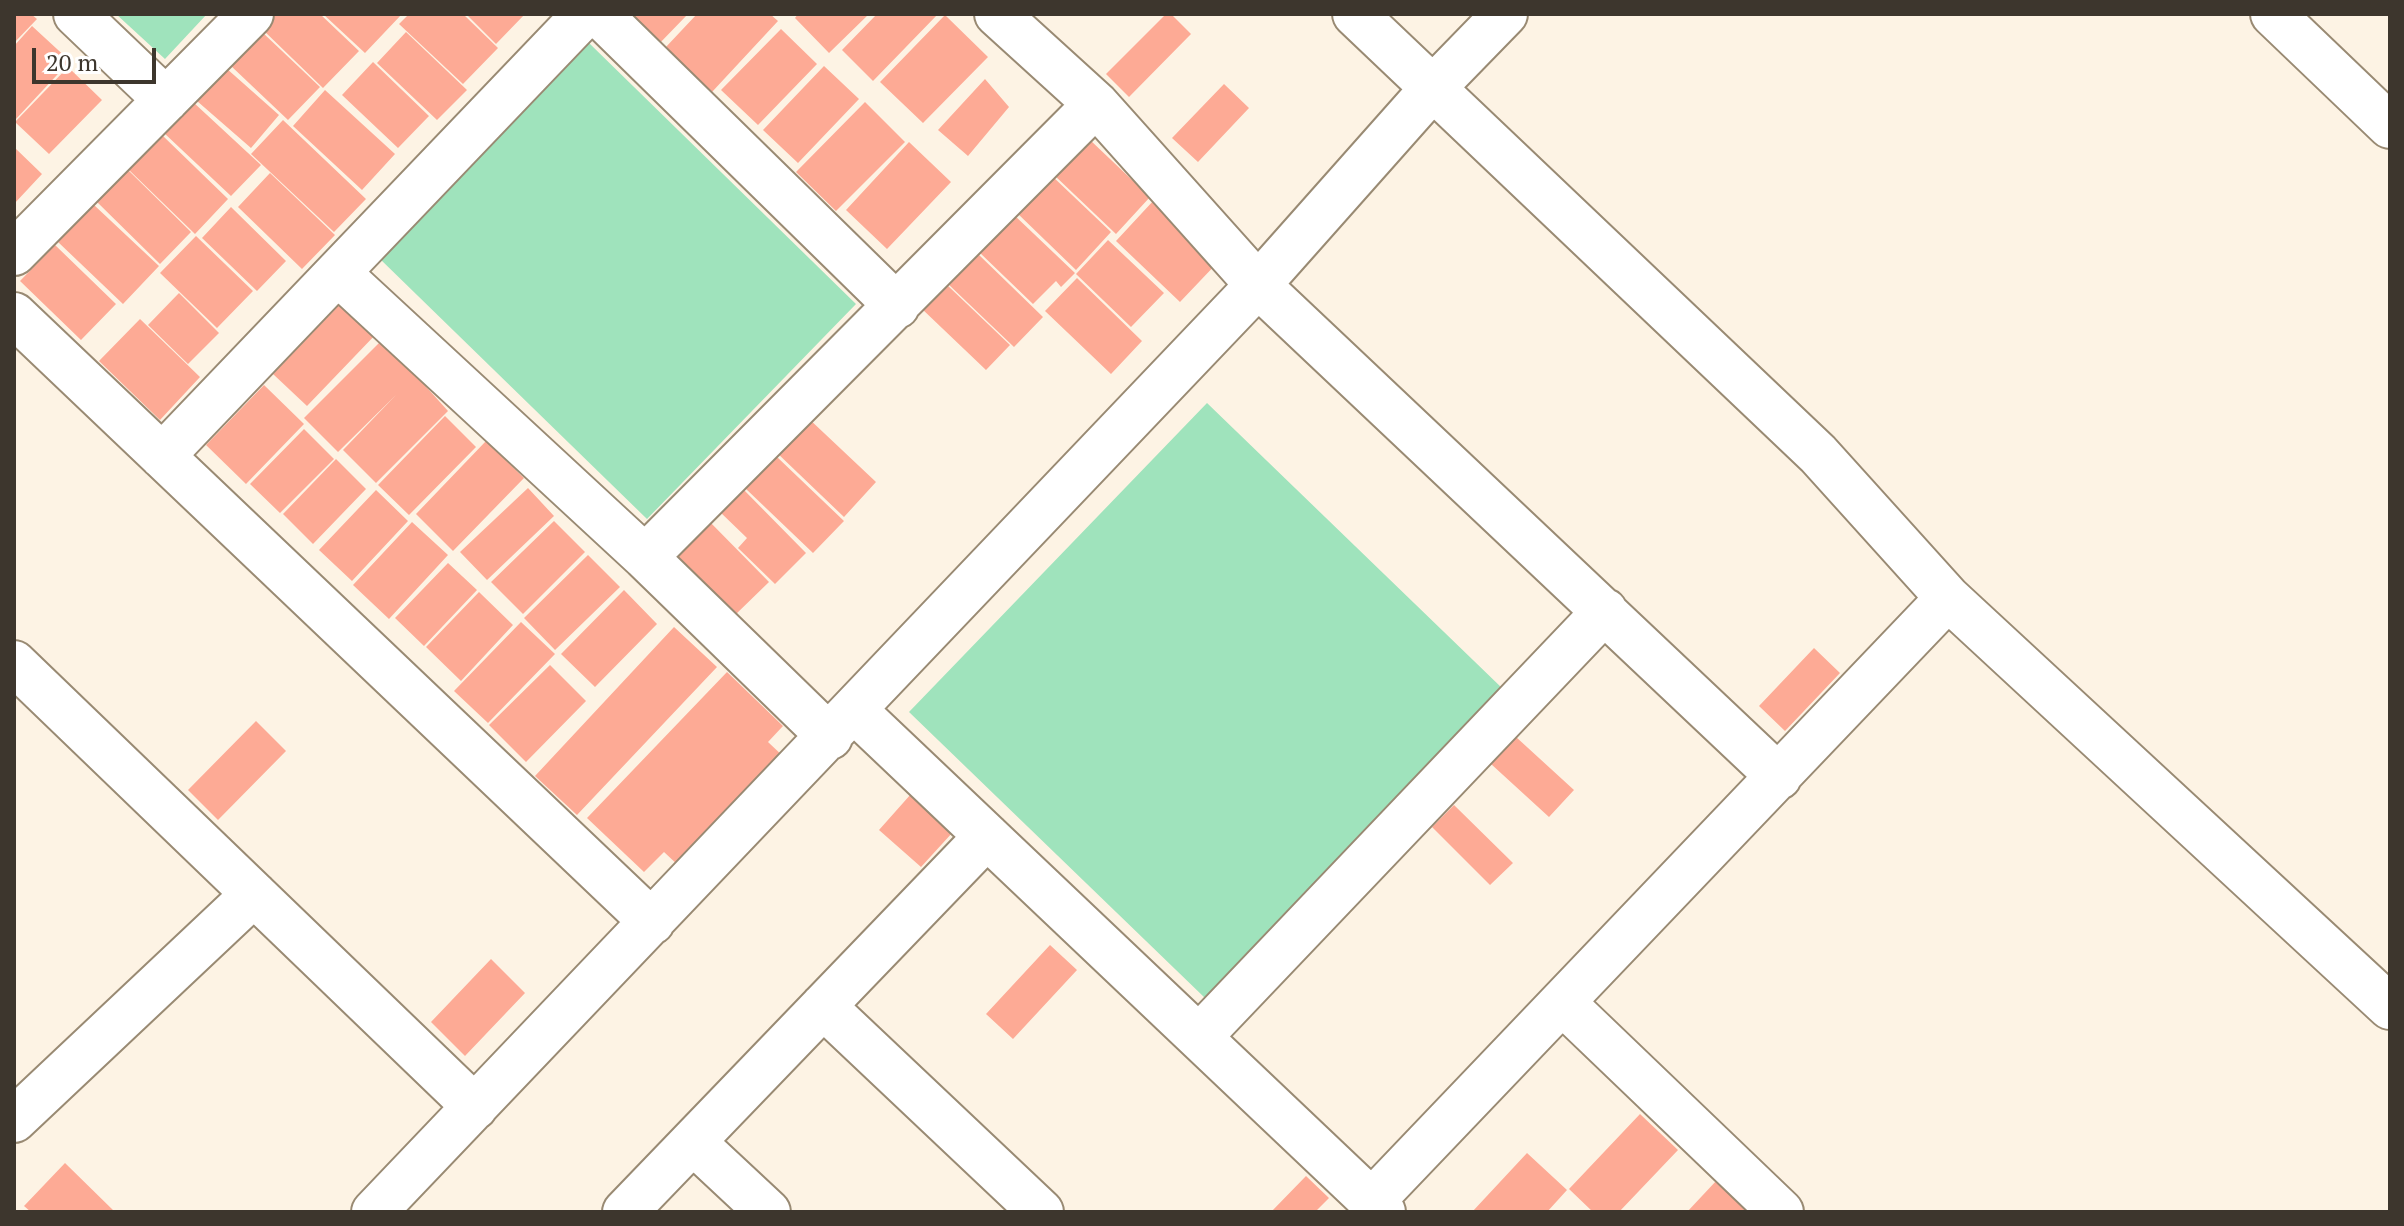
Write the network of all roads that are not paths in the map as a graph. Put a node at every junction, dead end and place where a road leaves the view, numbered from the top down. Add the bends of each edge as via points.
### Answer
1 (76, 14) edge
2 (251, 14) edge
3 (585, 14) edge
4 (599, 14) edge
5 (997, 14) edge
6 (1355, 14) edge
7 (1505, 14) edge
8 (2273, 14) edge
9 (1432, 89) junction
10 (166, 100) junction
11 (1096, 104) junction
12 (2390, 126) edge
13 (14, 253) edge
14 (339, 274) junction
15 (1258, 285) junction
16 (897, 306) junction
17 (14, 315) edge
18 (162, 456) junction
19 (645, 557) junction
20 (1948, 598) junction
21 (1605, 611) junction
22 (14, 663) edge
23 (843, 724) junction
24 (1779, 777) junction
25 (987, 836) junction
26 (254, 894) junction
27 (652, 922) junction
28 (1564, 1004) junction
29 (823, 1006) junction
30 (2390, 1007) edge
31 (1199, 1037) junction
32 (475, 1107) junction
33 (14, 1120) edge
34 (693, 1142) junction
35 (1378, 1206) edge
36 (374, 1212) edge
37 (625, 1212) edge
38 (768, 1212) edge
39 (1041, 1212) edge
40 (1781, 1212) edge

1 - 10 street
2 - 10 street
3 - 14 street
4 - 16 street
5 - 11 street
6 - 9 street
7 - 9 street
8 - 12 street
9 - 15 street
9 - 20 street via 1818,454
10 - 13 street
11 - 15 street
11 - 16 street
14 - 18 street
14 - 19 street
15 - 21 street
15 - 23 street
16 - 19 street
17 - 18 street
18 - 27 street
19 - 23 street
20 - 24 street
20 - 30 street
21 - 24 street
21 - 31 street
22 - 26 street
23 - 25 street
23 - 27 street
24 - 28 street
25 - 29 street
25 - 31 street
26 - 32 street
26 - 33 street
27 - 32 street
28 - 35 street
28 - 40 street
29 - 34 street
29 - 39 street
31 - 35 street
32 - 36 street
34 - 37 street
34 - 38 street

